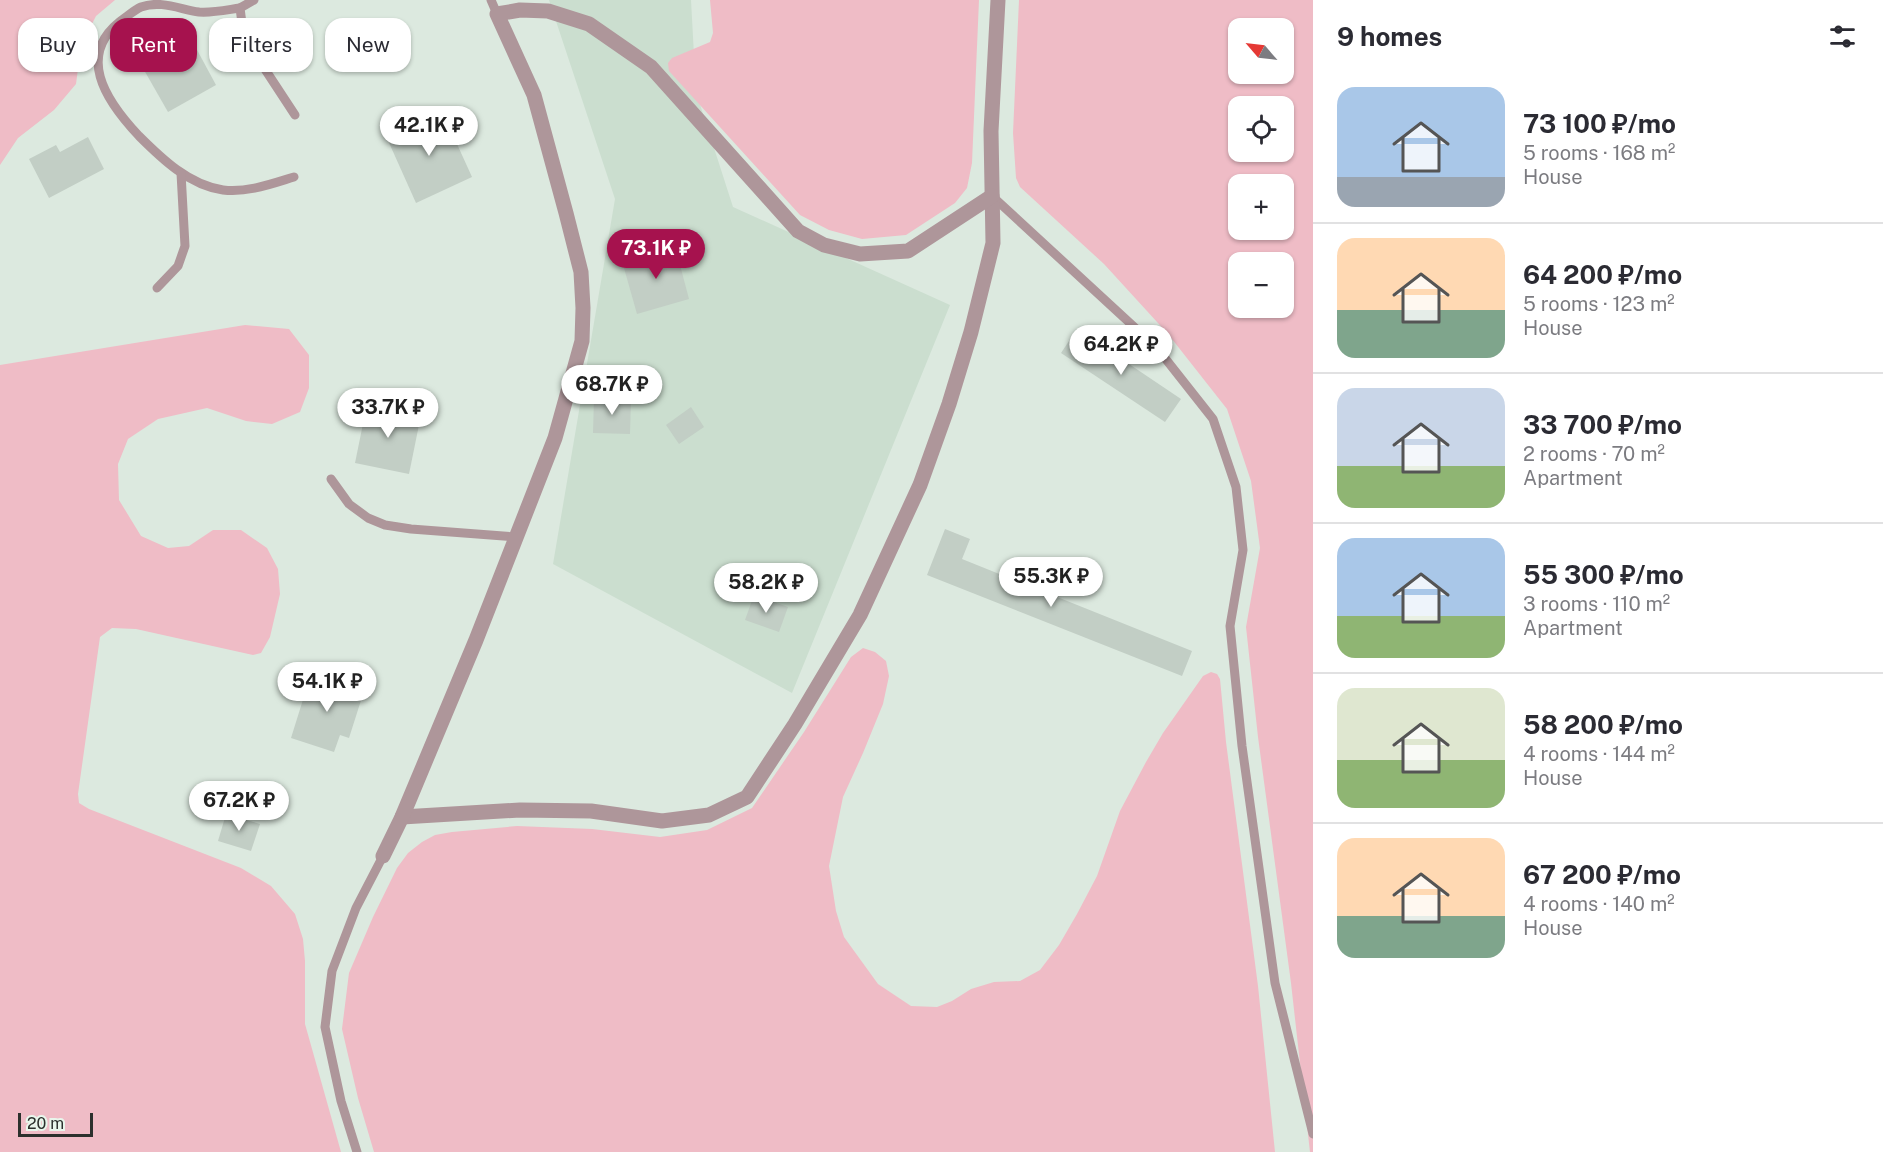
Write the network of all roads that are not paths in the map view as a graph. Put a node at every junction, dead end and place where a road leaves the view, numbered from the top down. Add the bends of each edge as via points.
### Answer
1 (254, 0) edge
2 (998, 0) edge
3 (494, 7) edge
4 (240, 8) junction
5 (294, 115) dead end
6 (182, 173) junction
7 (294, 177) dead end
8 (992, 196) junction
9 (157, 288) dead end
10 (331, 480) dead end
11 (516, 537) junction
12 (402, 817) junction
13 (383, 856) joint
14 (1313, 1134) edge
15 (357, 1152) edge

1 - 4 lane
2 - 8 street
3 - 8 street via 548,11 589,24 651,67 798,231 824,245 860,254 908,250
3 - 11 street via 534,95 581,272 583,308 582,341 555,438
4 - 5 lane via 243,31 251,48
4 - 6 lane via 213,13 170,4 140,7 117,23 100,45 100,78 118,114 164,161
6 - 7 lane via 221,190 258,188
6 - 9 lane via 185,246 178,266
8 - 12 street via 993,243 974,321 921,485 860,615 747,797 709,815 662,820 591,811 520,810
8 - 14 lane via 1157,348 1213,419 1217,430 1236,487 1243,549 1230,626 1242,746 1275,983
10 - 11 lane via 349,504 385,525
11 - 12 street
12 - 13 street
13 - 15 lane via 356,908 332,971 325,1027

